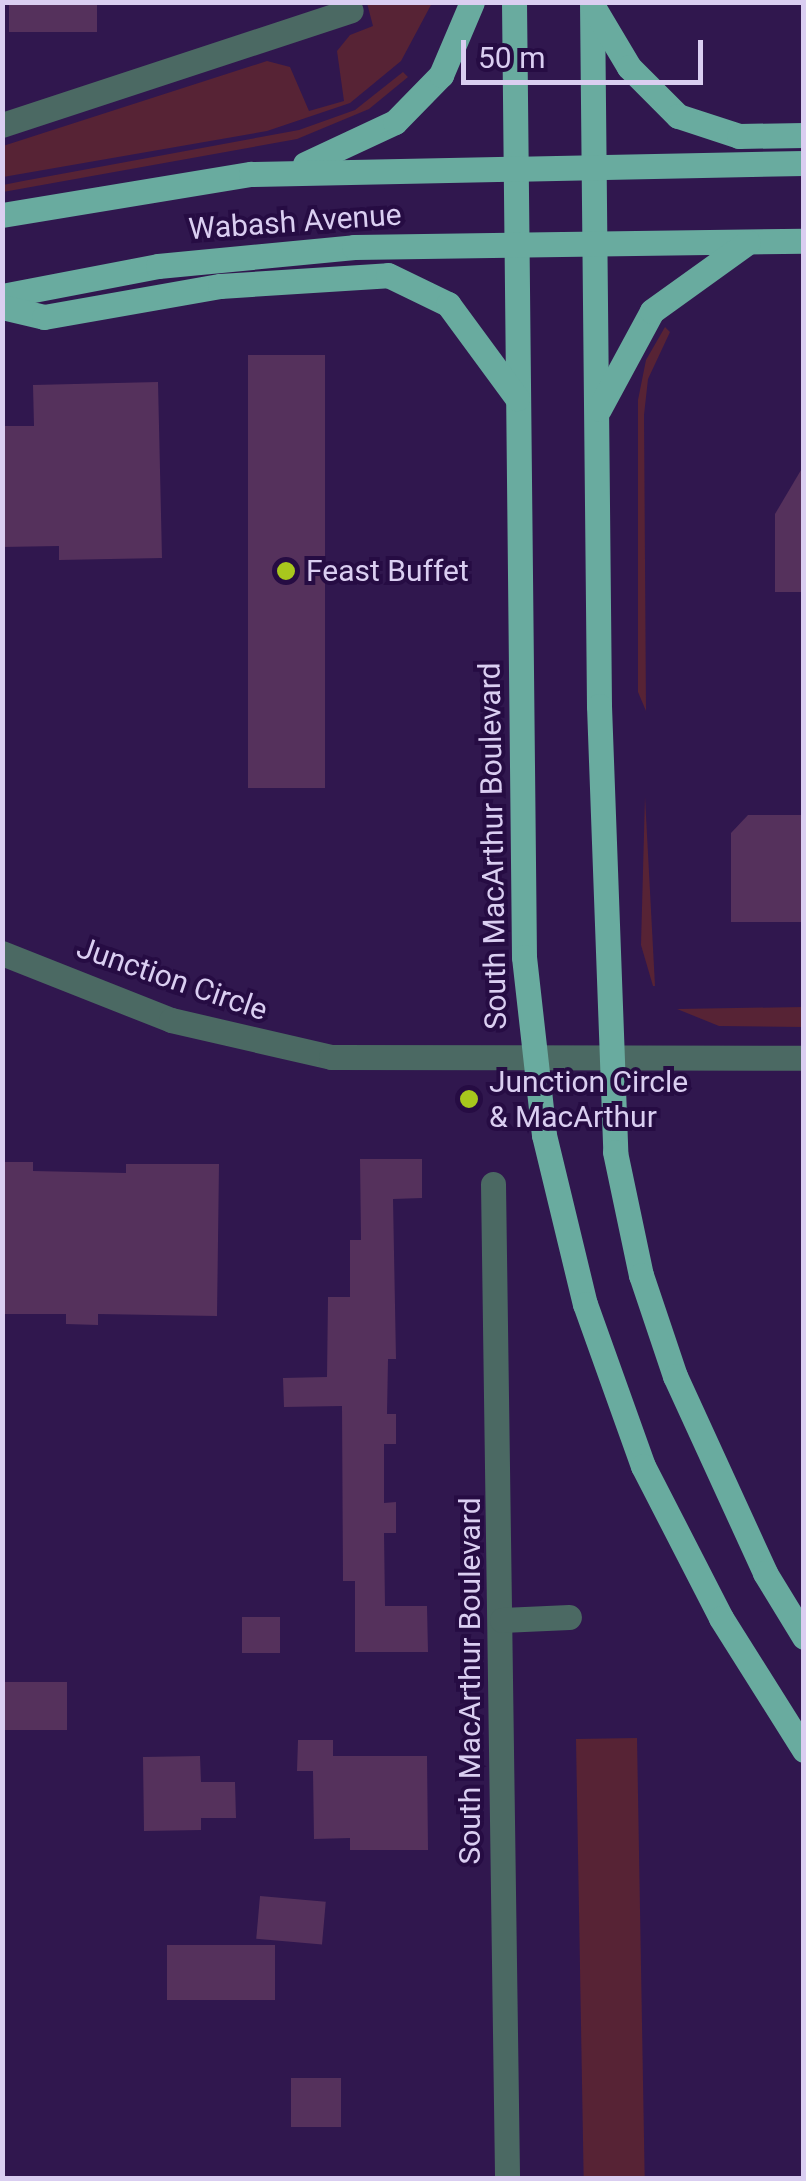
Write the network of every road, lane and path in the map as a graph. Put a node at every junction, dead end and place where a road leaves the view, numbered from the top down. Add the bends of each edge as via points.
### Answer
1 (472, 2) edge
2 (514, 2) edge
3 (592, 4) edge
4 (351, 10) dead end
5 (2, 124) edge
6 (804, 135) edge
7 (804, 163) edge
8 (594, 164) junction
9 (516, 165) junction
10 (251, 174) junction
11 (2, 215) edge
12 (804, 241) edge
13 (748, 242) junction
14 (517, 244) junction
15 (595, 244) junction
16 (2, 296) edge
17 (2, 307) edge
18 (518, 398) junction
19 (597, 415) junction
20 (2, 953) edge
21 (804, 1058) edge
22 (533, 1062) junction
23 (610, 1062) junction
24 (493, 1184) dead end
25 (569, 1618) dead end
26 (502, 1620) junction
27 (804, 1637) edge
28 (804, 1750) edge
29 (507, 2178) edge

1 - 10 main road via 441,75 395,122 316,162
2 - 9 main road, South MacArthur Boulevard
3 - 6 main road via 628,67 678,116 739,136
3 - 8 main road
4 - 5 street
7 - 8 main road, Wabash Avenue
8 - 9 main road, Wabash Avenue
8 - 15 main road
9 - 10 main road, Wabash Avenue
9 - 14 main road, South MacArthur Boulevard
10 - 11 main road, Wabash Avenue
12 - 13 main road, Wabash Avenue
13 - 15 main road, Wabash Avenue
13 - 19 main road via 652,311
14 - 15 main road, Wabash Avenue
14 - 16 main road, Wabash Avenue via 250,255
14 - 18 main road, South MacArthur Boulevard
15 - 19 main road
17 - 18 main road via 44,316 220,286 388,275 448,304
18 - 22 main road, South MacArthur Boulevard via 524,957
19 - 23 main road
20 - 22 street, Junction Circle via 170,1020 254,1044 364,1060
21 - 23 street, Junction Circle
22 - 23 street, Junction Circle
22 - 28 main road, South MacArthur Boulevard via 552,1173 606,1372 679,1542
23 - 27 main road via 615,1152 641,1275 714,1466
24 - 26 street, South MacArthur Boulevard
25 - 26 street
26 - 29 street, South MacArthur Boulevard

